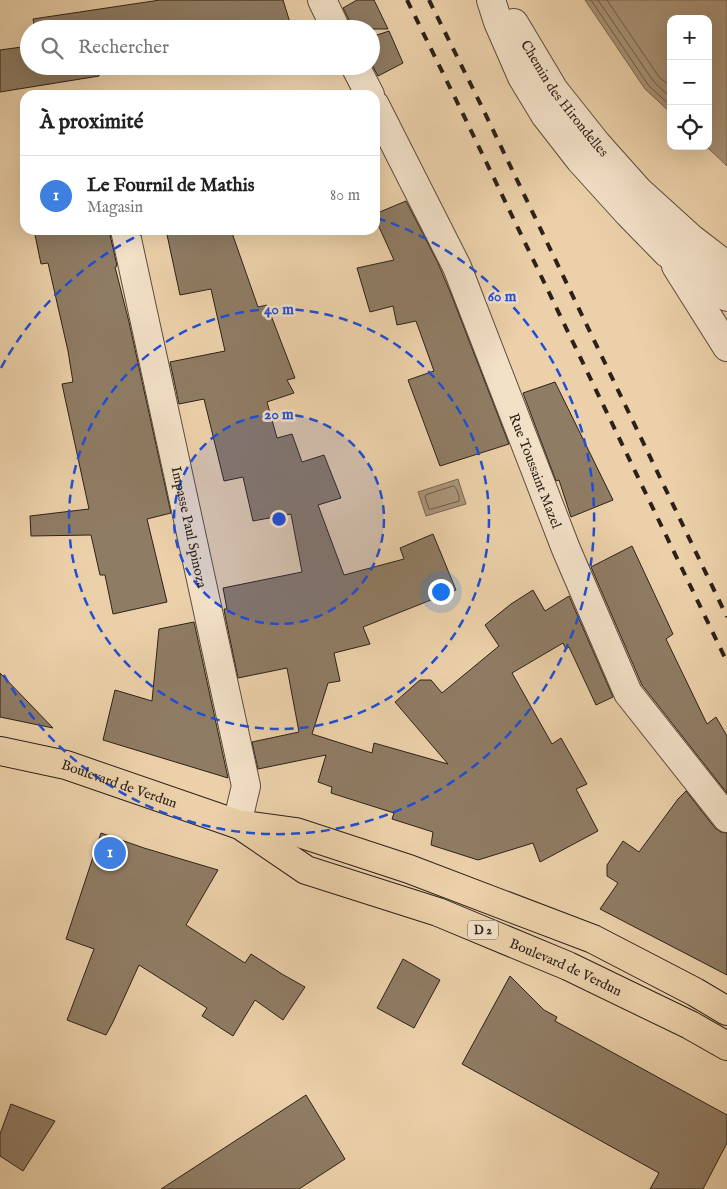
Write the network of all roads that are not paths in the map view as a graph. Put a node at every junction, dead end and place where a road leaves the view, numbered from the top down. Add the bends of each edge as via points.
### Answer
1 (322, 0) edge
2 (491, 0) edge
3 (501, 0) edge
4 (332, 20) edge
5 (360, 75) edge
6 (367, 90) edge
7 (380, 115) edge
8 (126, 235) edge
9 (667, 252) junction
10 (727, 266) edge
11 (727, 297) edge
12 (727, 347) edge
13 (0, 751) edge
14 (727, 818) edge
15 (237, 824) junction
16 (727, 1011) edge
17 (727, 1046) edge

1 - 4 street
2 - 9 street via 522,77 545,116 580,160
3 - 10 street, Chemin des Hirondelles via 554,90 597,144 638,190
5 - 6 street
7 - 14 street, Rue Toussaint Mazel via 457,267 566,549 628,693
8 - 15 street, Impasse Paul Spinoza via 246,786
9 - 11 street
9 - 12 street
13 - 15 main road, Boulevard de Verdun / D 2 via 66,765
15 - 16 main road, Boulevard de Verdun / D 2 via 296,832 409,869 593,939
15 - 17 main road, Boulevard de Verdun / D 2 via 306,870 438,912 568,966

